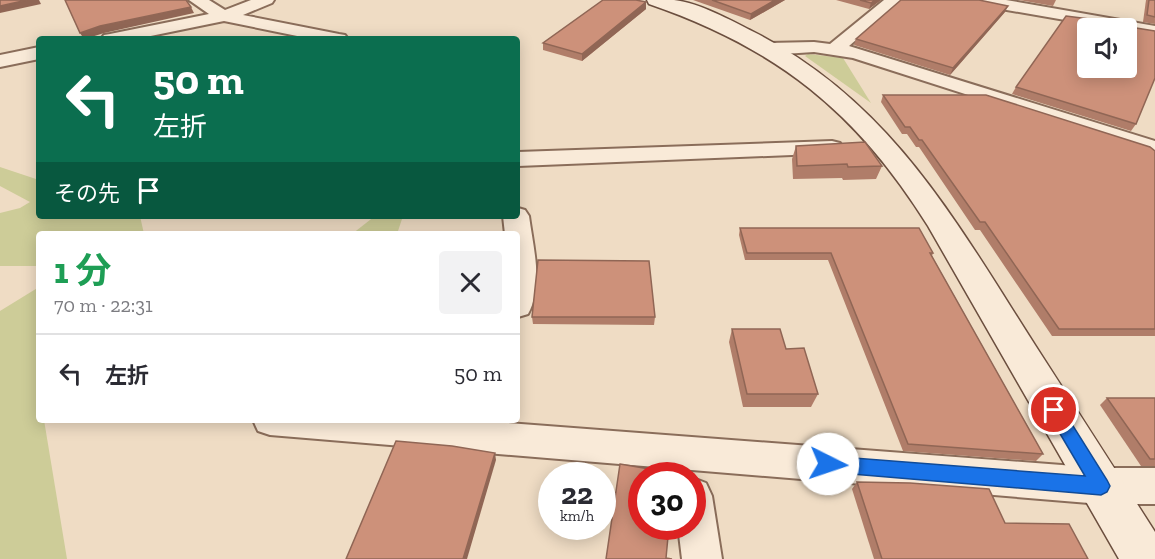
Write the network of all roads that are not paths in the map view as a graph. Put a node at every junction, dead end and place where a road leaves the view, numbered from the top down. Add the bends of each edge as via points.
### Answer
1 (197, 0) edge
2 (266, 0) edge
3 (657, 0) edge
4 (894, 0) edge
5 (978, 0) edge
6 (224, 16) junction
7 (1155, 31) edge
8 (125, 36) edge
9 (324, 36) edge
10 (768, 49) junction
11 (835, 49) junction
12 (36, 55) edge
13 (0, 61) edge
14 (885, 146) junction
15 (1155, 148) edge
16 (520, 159) edge
17 (520, 247) edge
18 (520, 292) edge
19 (345, 423) edge
20 (494, 429) edge
21 (678, 462) edge
22 (706, 465) edge
23 (1101, 486) junction
24 (1155, 486) edge
25 (699, 540) edge
26 (702, 559) edge
27 (1145, 559) edge

1 - 6 street
2 - 6 street
3 - 10 street via 716,22
4 - 11 street
5 - 7 street
6 - 8 street
6 - 9 street
10 - 11 street
10 - 14 street via 830,91
11 - 15 street
12 - 13 street
14 - 16 street
14 - 23 street via 938,218
17 - 18 street
19 - 20 street
20 - 21 street
22 - 23 street
23 - 24 street
23 - 27 street
25 - 26 street

